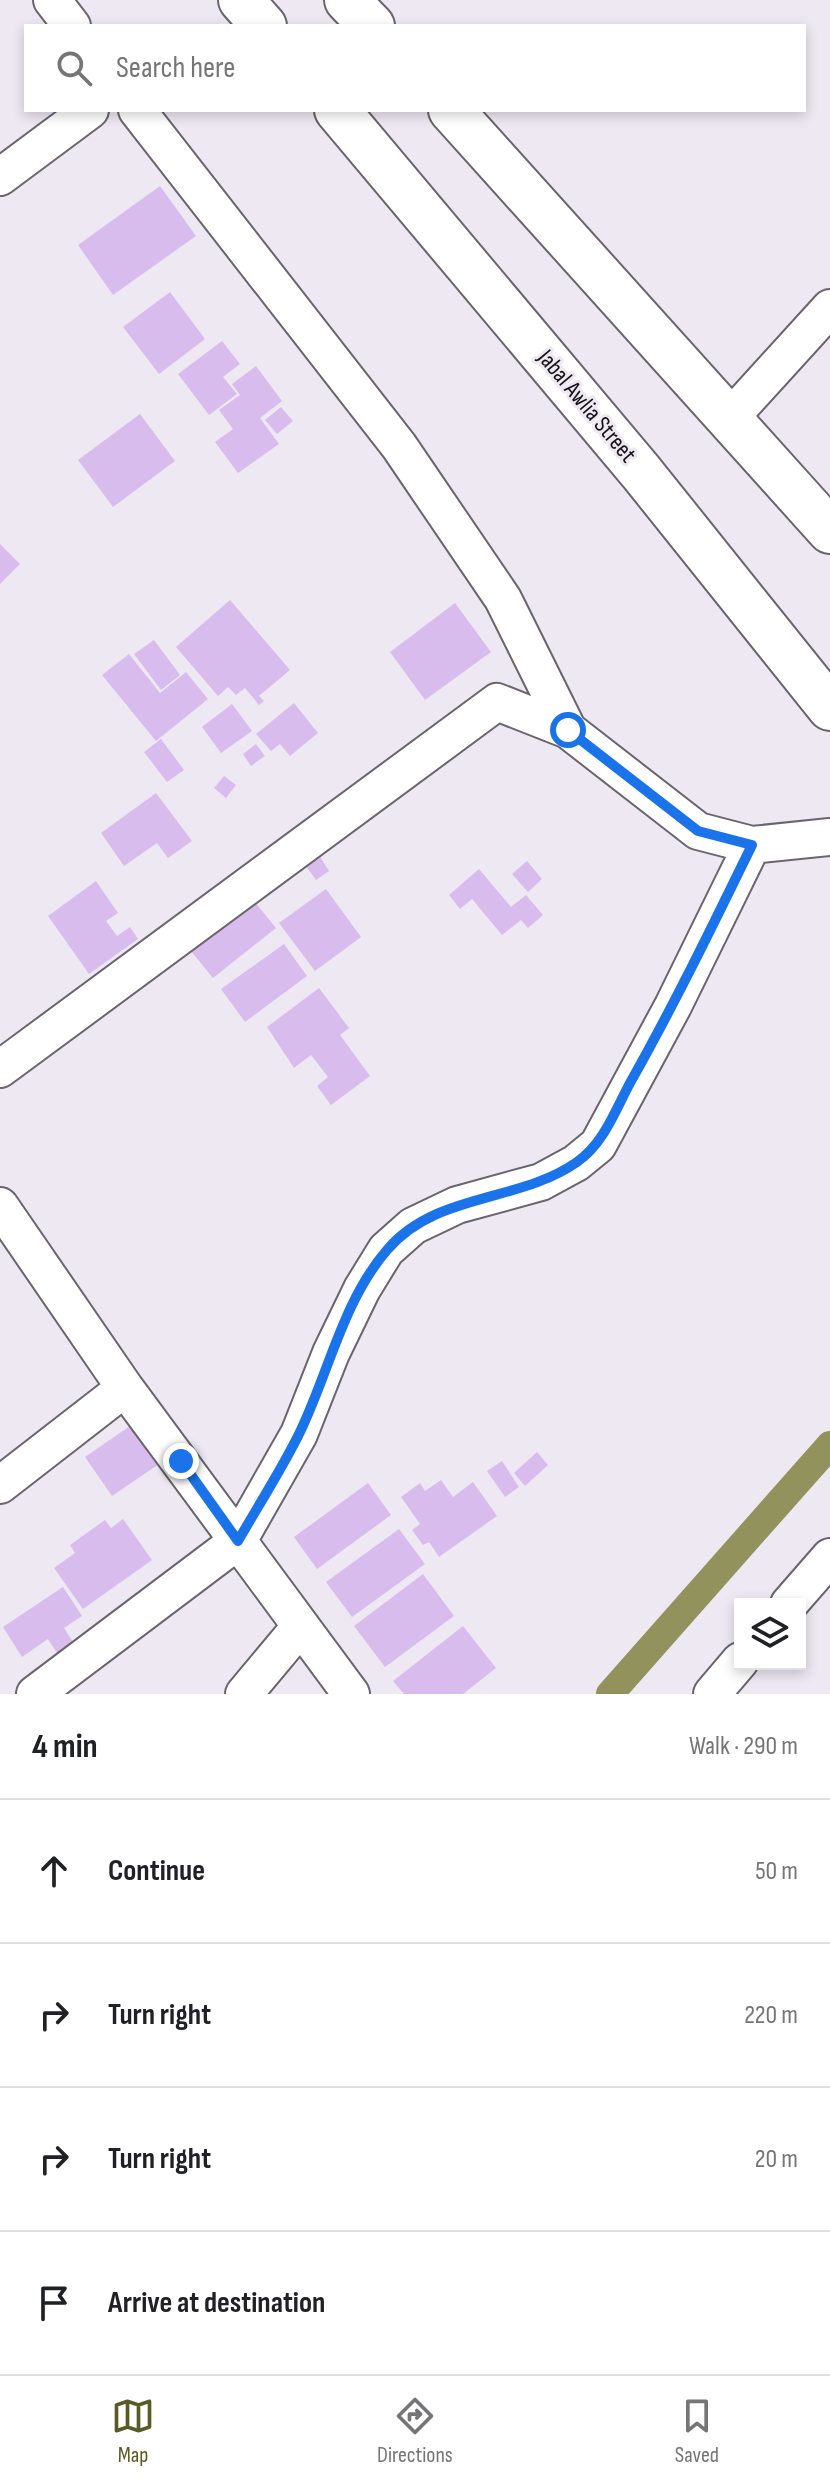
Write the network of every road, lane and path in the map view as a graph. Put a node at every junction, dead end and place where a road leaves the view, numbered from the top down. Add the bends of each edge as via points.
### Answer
1 (52, 0) edge
2 (241, 0) edge
3 (347, 0) edge
4 (70, 24) edge
5 (262, 24) edge
6 (370, 24) edge
7 (87, 112) edge
8 (139, 112) edge
9 (339, 112) edge
10 (453, 112) edge
11 (0, 177) edge
12 (830, 308) edge
13 (729, 419) junction
14 (830, 531) edge
15 (830, 708) edge
16 (568, 730) junction
17 (830, 837) edge
18 (752, 845) junction
19 (0, 1069) edge
20 (0, 1206) edge
21 (125, 1388) junction
22 (0, 1485) edge
23 (238, 1541) junction
24 (830, 1557) edge
25 (794, 1598) edge
26 (300, 1627) junction
27 (734, 1668) edge
28 (35, 1694) edge
29 (244, 1694) edge
30 (351, 1694) edge
31 (712, 1694) edge

1 - 4 street
2 - 5 highway
3 - 6 highway
7 - 11 street
8 - 16 street via 399,446 503,599
9 - 15 highway, Jabal Awlia Street via 632,460
10 - 13 highway
12 - 13 street
13 - 14 highway
16 - 18 street via 698,831
16 - 19 street via 497,702
17 - 18 street
18 - 23 street via 598,1145 541,1182 457,1205 413,1226 386,1250 331,1353 299,1434
20 - 21 street
21 - 22 street
21 - 23 street
23 - 26 street
23 - 28 street
24 - 25 street
26 - 29 street
26 - 30 street
27 - 31 street

